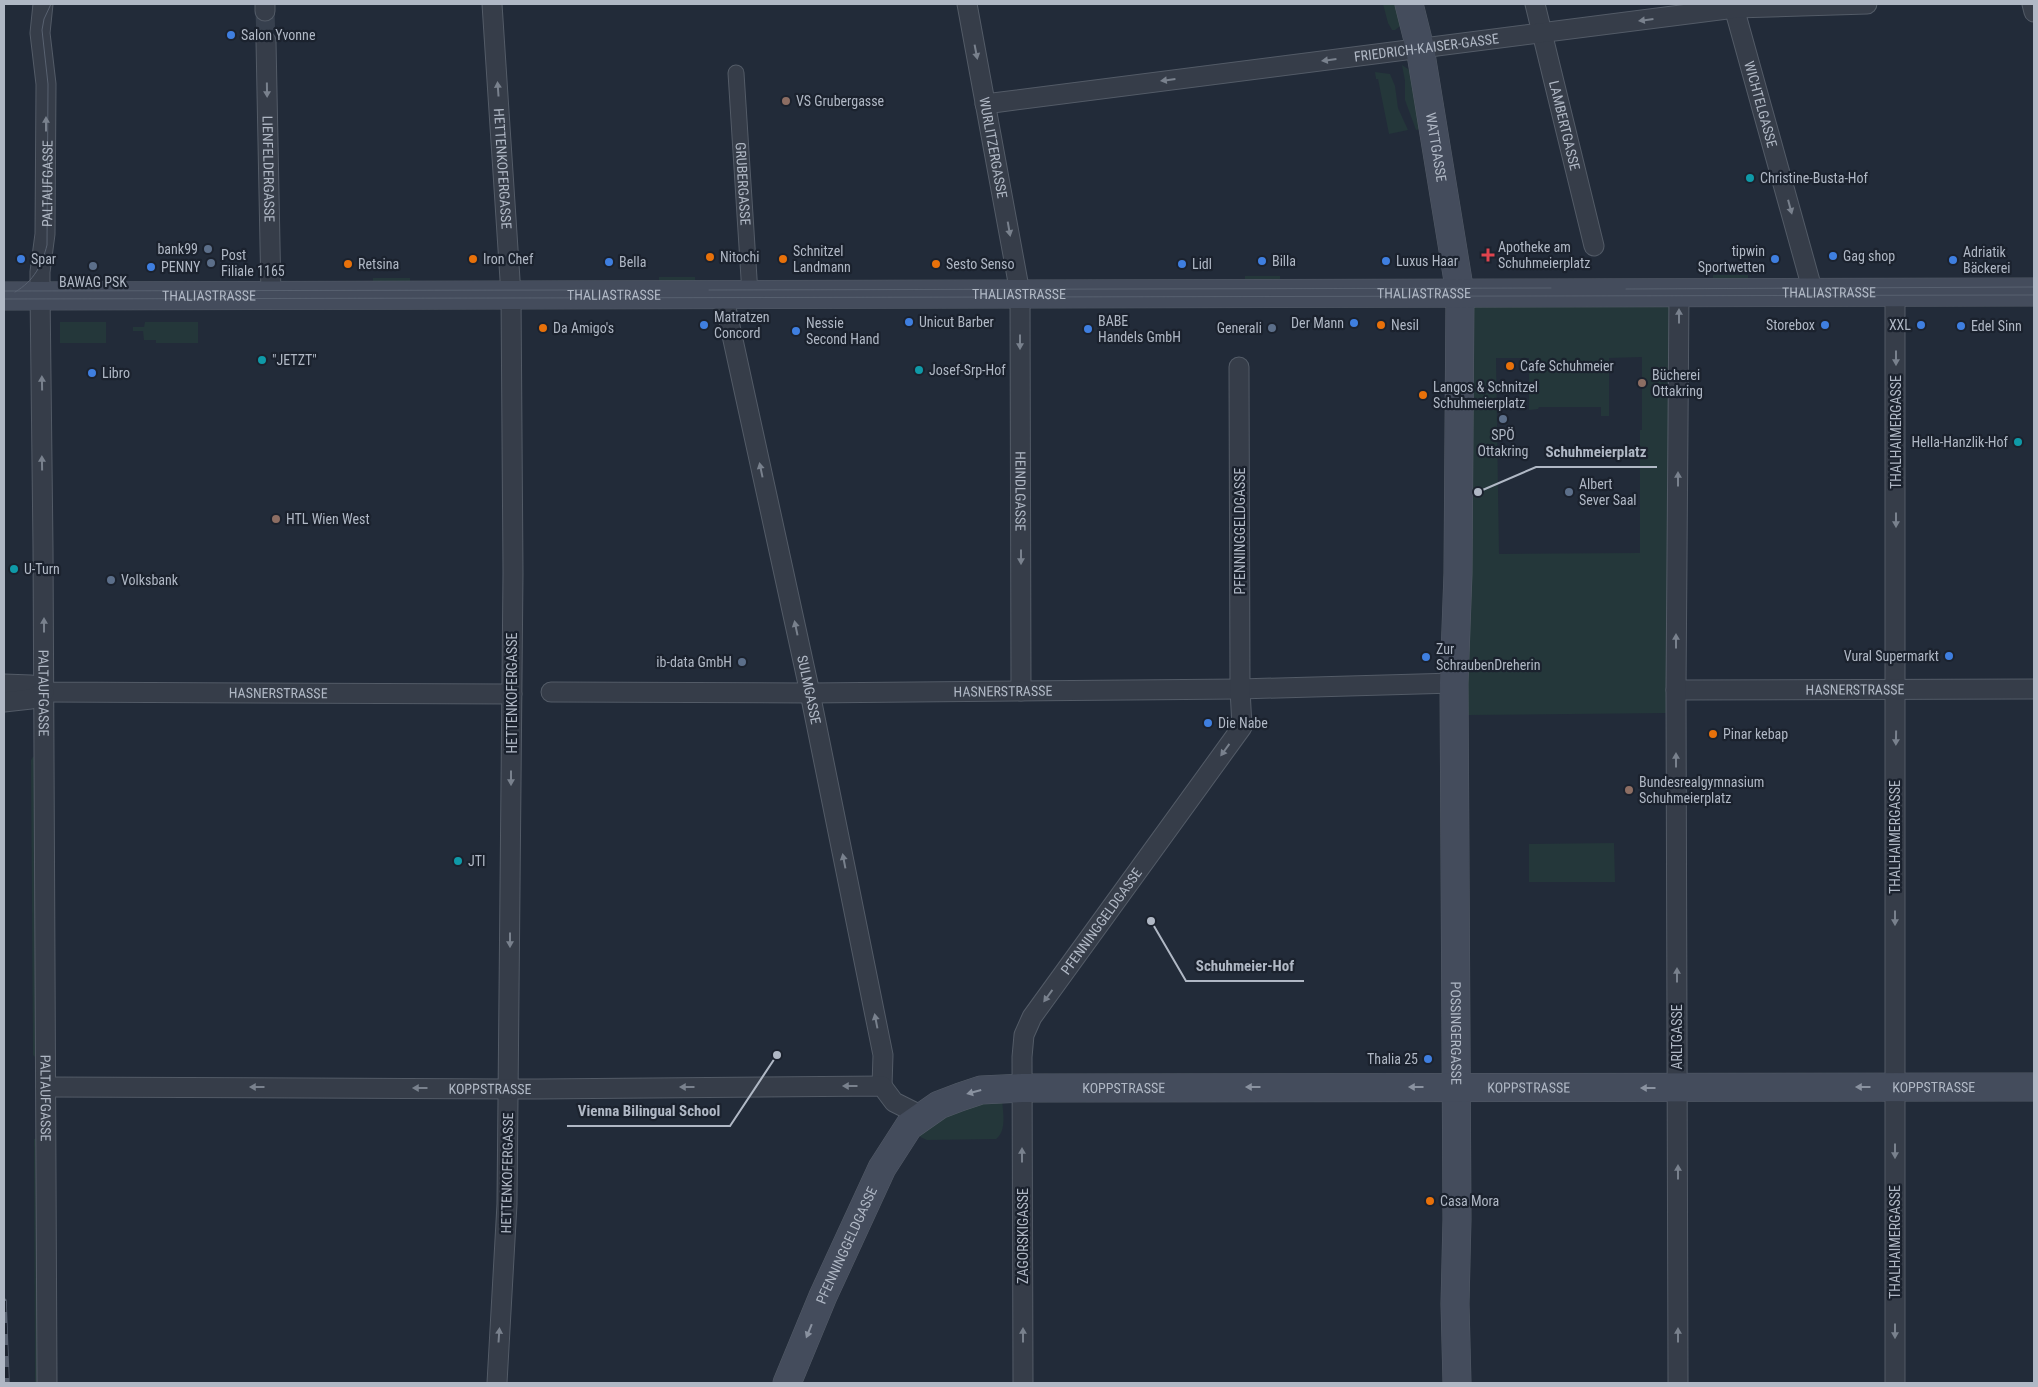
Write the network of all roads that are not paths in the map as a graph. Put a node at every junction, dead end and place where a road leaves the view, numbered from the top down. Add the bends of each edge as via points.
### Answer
1 (43, 4) edge
2 (492, 4) edge
3 (967, 4) edge
4 (1409, 4) edge
5 (1535, 4) edge
6 (1867, 4) edge
7 (2032, 4) edge
8 (1734, 6) edge
9 (2034, 12) edge
10 (1541, 33) junction
11 (266, 41) tunnel mouth
12 (1420, 48) junction
13 (736, 73) dead end
14 (986, 104) junction
15 (1594, 246) dead end
16 (1679, 292) junction
17 (1813, 292) junction
18 (1895, 292) junction
19 (2034, 292) edge
20 (1020, 293) junction
21 (1460, 293) junction
22 (723, 294) junction
23 (750, 294) junction
24 (40, 295) junction
25 (271, 295) junction
26 (511, 295) junction
27 (4, 296) edge
28 (1239, 367) dead end
29 (4, 684) edge
30 (1454, 684) junction
31 (1240, 689) junction
32 (2034, 689) edge
33 (1676, 690) junction
34 (1897, 690) junction
35 (1021, 691) junction
36 (44, 692) junction
37 (551, 692) dead end
38 (810, 693) junction
39 (512, 694) junction
40 (4, 702) edge
41 (882, 1086) junction
42 (46, 1087) junction
43 (1456, 1087) junction
44 (1894, 1087) junction
45 (2034, 1087) edge
46 (509, 1088) junction
47 (1023, 1088) junction
48 (1678, 1088) junction
49 (922, 1116) junction
50 (47, 1383) edge
51 (497, 1383) edge
52 (788, 1383) edge
53 (1022, 1383) edge
54 (1457, 1383) edge
55 (1678, 1383) edge
56 (1895, 1383) edge

24 -> 1 street, PALTAUFGASSE via 45,234 46,84 40,33
26 -> 2 street, HETTENKOFERGASSE
3 -> 14 street, WURLITZERGASSE
4 - 12 main road, WATTGASSE
5 - 10 street, LAMBERTGASSE
6 - 8 street, FRIEDRICH-KAISER-GASSE
7 - 9 street
8 -> 10 street, FRIEDRICH-KAISER-GASSE
8 -> 17 street, WICHTELGASSE
10 - 12 street, FRIEDRICH-KAISER-GASSE
10 - 15 street, LAMBERTGASSE
11 -> 25 street, LIENFELDERGASSE
12 -> 14 street, FRIEDRICH-KAISER-GASSE
12 - 21 main road, WATTGASSE
13 - 23 street, GRUBERGASSE
14 -> 20 street, WURLITZERGASSE
16 - 17 main road, THALIASTRASSE
16 - 21 main road, THALIASTRASSE
33 -> 16 street, ARLTGASSE
17 - 18 main road, THALIASTRASSE
18 - 19 main road, THALIASTRASSE
18 -> 34 street, THALHAIMERGASSE
20 - 21 main road, THALIASTRASSE
20 - 23 main road, THALIASTRASSE
20 -> 35 street, HEINDLGASSE
21 - 30 main road, WATTGASSE
22 - 23 main road, THALIASTRASSE
22 - 26 main road, THALIASTRASSE
38 -> 22 street, SULMGASSE
24 - 25 main road, THALIASTRASSE
24 - 27 main road, THALIASTRASSE
36 -> 24 street, PALTAUFGASSE
25 - 26 main road, THALIASTRASSE
26 - 39 street, HETTENKOFERGASSE
28 - 31 street, PFENNINGGELDGASSE
29 - 36 street, HASNERSTRASSE via 31,686
30 - 31 street, HASNERSTRASSE
30 - 43 main road, POSSINGERGASSE
31 - 35 street, HASNERSTRASSE
31 -> 47 street, PFENNINGGELDGASSE via 1242,727 1032,1018 1024,1035
32 - 34 street, HASNERSTRASSE
33 - 34 street, HASNERSTRASSE
48 -> 33 street, ARLTGASSE
34 -> 44 street, THALHAIMERGASSE
35 - 38 street, HASNERSTRASSE
36 - 39 street, HASNERSTRASSE
36 - 40 street, HASNERSTRASSE via 31,700
36 - 42 street, PALTAUFGASSE
37 - 38 street, HASNERSTRASSE
41 -> 38 street, SULMGASSE via 883,1055
39 -> 46 street, HETTENKOFERGASSE
41 -> 46 street, KOPPSTRASSE
41 - 49 street via 894,1102
46 -> 42 street, KOPPSTRASSE
42 - 50 street, PALTAUFGASSE
43 -> 47 main road, KOPPSTRASSE
48 -> 43 main road, KOPPSTRASSE
43 - 54 main road, POSSINGERGASSE
44 - 45 main road, KOPPSTRASSE
44 -> 48 main road, KOPPSTRASSE
44 -> 56 street, THALHAIMERGASSE
51 -> 46 street, HETTENKOFERGASSE
47 -> 49 main road, PFENNINGGELDGASSE via 981,1090 940,1105
53 -> 47 street, ZAGORSKIGASSE
55 -> 48 street, ARLTGASSE
49 -> 52 main road, PFENNINGGELDGASSE via 909,1126 882,1168 823,1296

